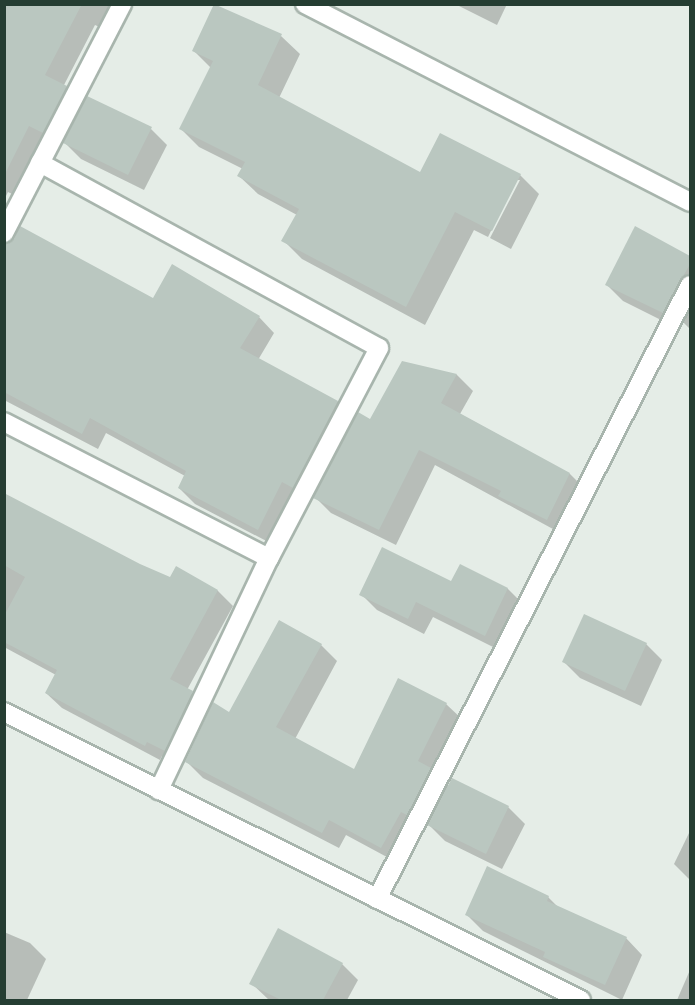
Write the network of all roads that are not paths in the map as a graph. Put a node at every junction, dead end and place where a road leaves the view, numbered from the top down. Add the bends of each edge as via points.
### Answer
1 (122, 4) edge
2 (305, 4) edge
3 (40, 163) junction
4 (690, 202) edge
5 (4, 233) edge
6 (690, 285) edge
7 (4, 422) edge
8 (269, 558) junction
9 (4, 711) edge
10 (159, 790) junction
11 (377, 899) junction
12 (581, 1000) edge

1 - 3 street
2 - 4 street
3 - 5 street
3 - 8 street via 379,348
6 - 11 street
7 - 8 street
8 - 10 street
9 - 10 street
10 - 11 street
11 - 12 street

